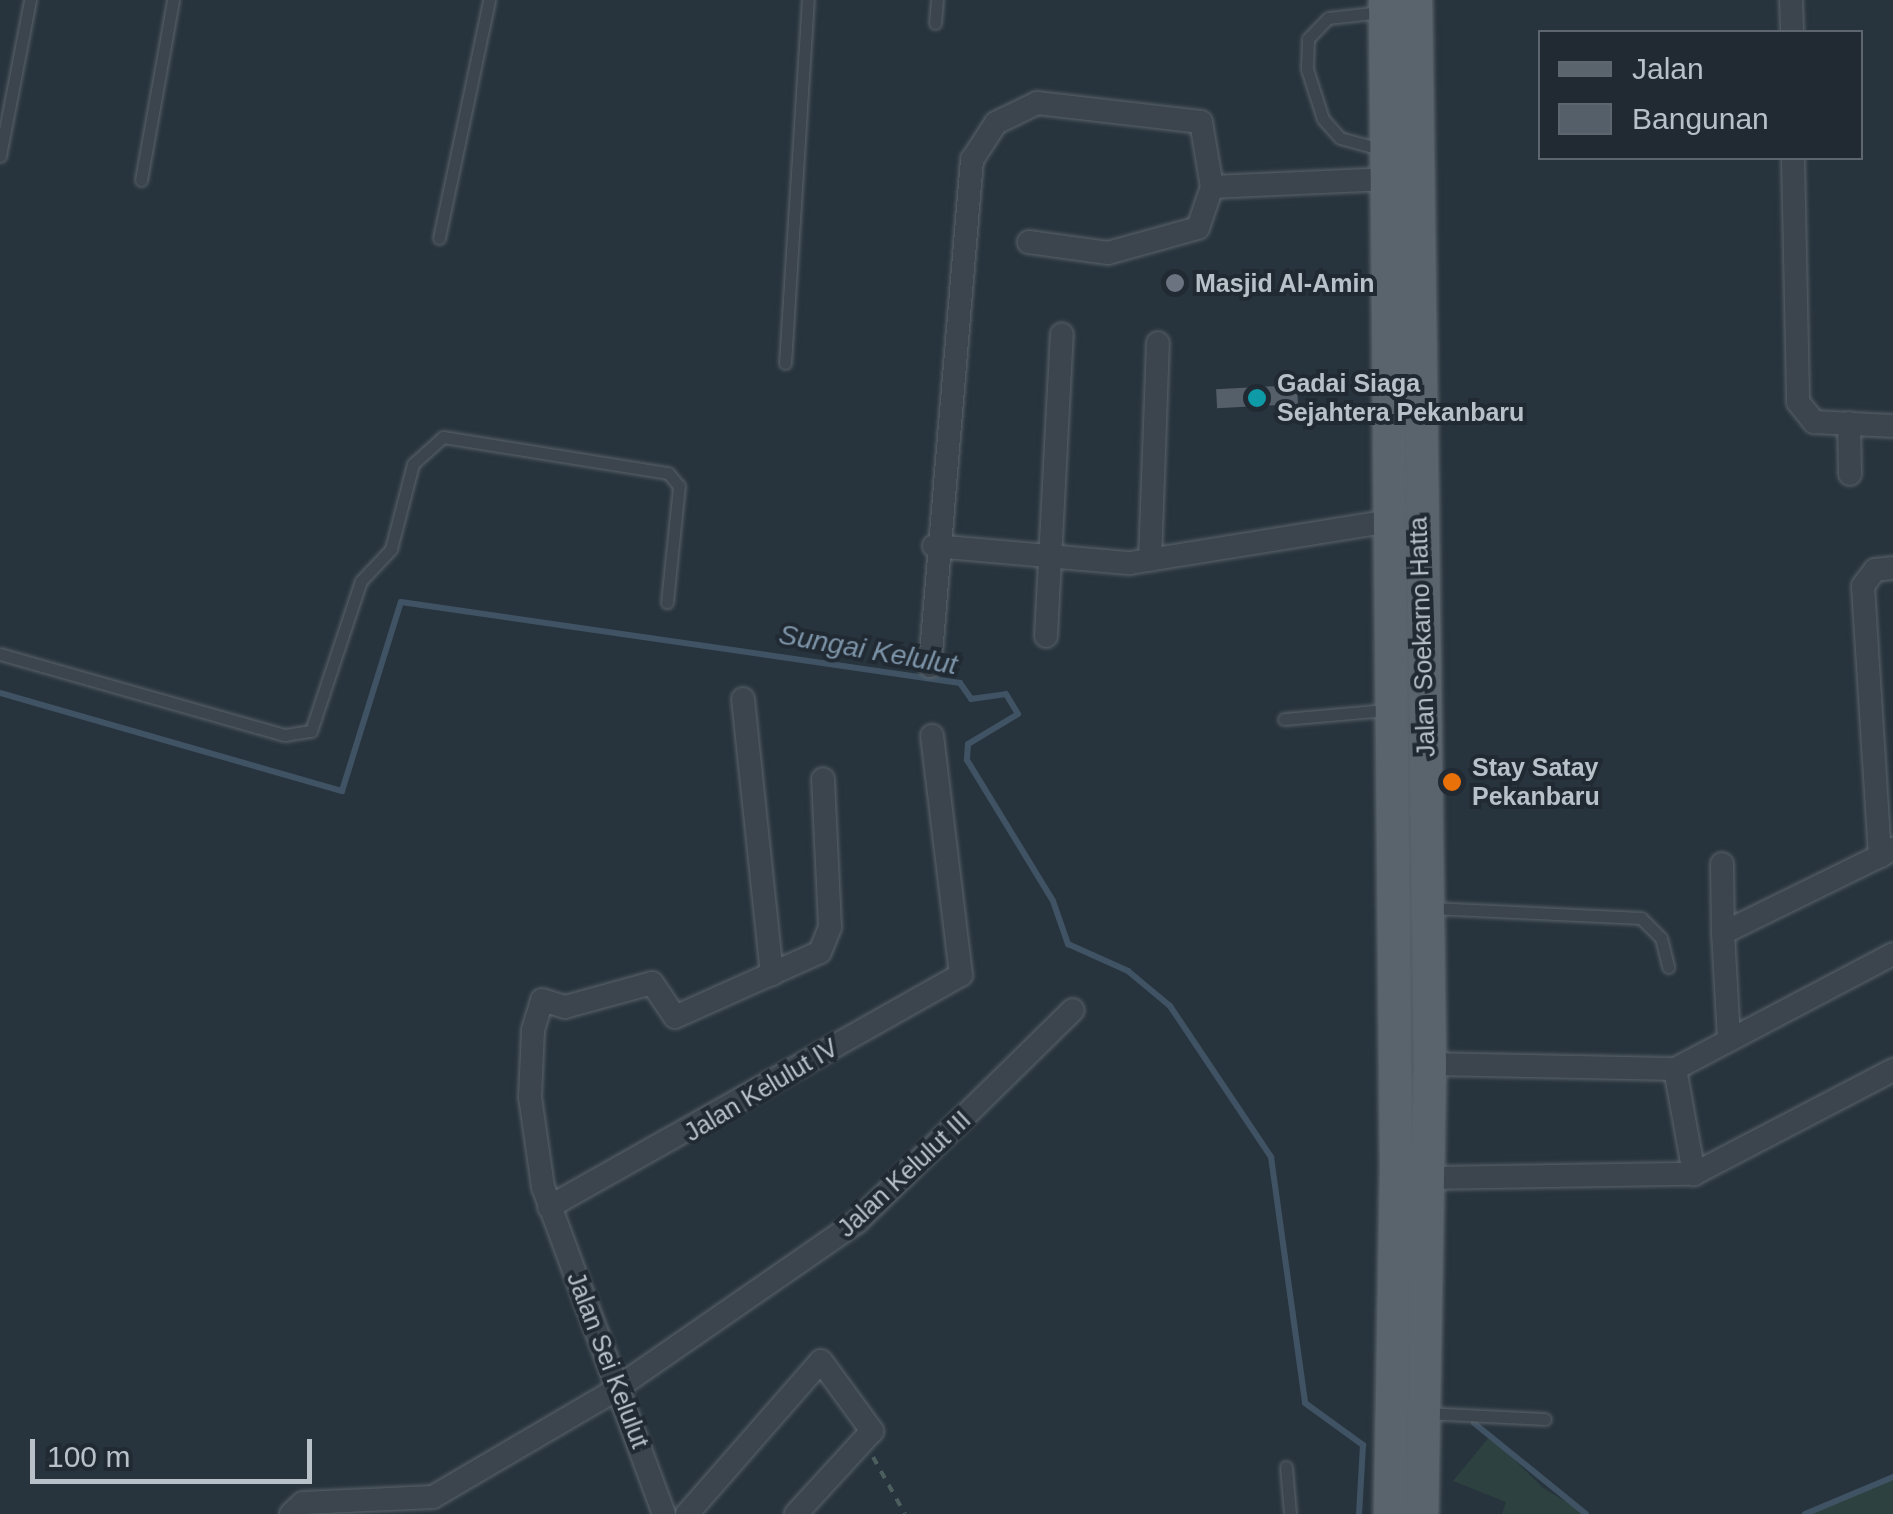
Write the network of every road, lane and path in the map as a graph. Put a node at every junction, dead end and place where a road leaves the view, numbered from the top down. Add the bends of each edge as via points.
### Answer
1 (30, 0) edge
2 (173, 0) edge
3 (489, 0) edge
4 (808, 0) edge
5 (937, 0) edge
6 (1416, 0) edge
7 (1792, 0) edge
8 (1385, 6) edge
9 (936, 23) dead end
10 (1792, 30) edge
11 (0, 156) edge
12 (1793, 160) edge
13 (1389, 165) junction
14 (142, 180) dead end
15 (1212, 187) junction
16 (439, 238) dead end
17 (1029, 242) dead end
18 (1062, 334) dead end
19 (1158, 343) dead end
20 (785, 363) dead end
21 (1848, 423) junction
22 (1893, 426) edge
23 (1850, 474) dead end
24 (1388, 521) junction
25 (934, 546) junction
26 (1049, 559) junction
27 (1150, 560) junction
28 (1893, 568) edge
29 (667, 602) dead end
30 (1046, 636) dead end
31 (0, 654) edge
32 (1893, 658) edge
33 (1868, 663) junction
34 (930, 666) dead end
35 (743, 700) dead end
36 (1391, 710) junction
37 (1284, 719) dead end
38 (932, 736) dead end
39 (823, 779) dead end
40 (1426, 779) junction
41 (1392, 780) junction
42 (1887, 852) edge
43 (1722, 864) dead end
44 (1427, 908) junction
45 (1723, 932) junction
46 (1893, 954) edge
47 (1668, 966) dead end
48 (772, 974) junction
49 (1074, 1010) dead end
50 (1729, 1040) junction
51 (1430, 1064) junction
52 (1674, 1069) junction
53 (1893, 1070) edge
54 (1694, 1174) junction
55 (1426, 1178) junction
56 (549, 1207) junction
57 (620, 1386) junction
58 (1423, 1413) junction
59 (1545, 1419) dead end
60 (867, 1438) junction
61 (1286, 1467) dead end
62 (291, 1514) edge
63 (664, 1514) edge
64 (688, 1514) edge
65 (796, 1514) edge
66 (905, 1514) edge
67 (1290, 1514) edge
68 (1390, 1514) edge
69 (1422, 1514) edge

1 - 11 lane
2 - 14 lane
3 - 16 lane
4 - 20 lane
5 - 9 lane
6 - 40 main road, Jalan Soekarno Hatta
7 - 10 street
8 - 13 main road, Jalan Soekarno Hatta
8 - 13 lane via 1328,18 1308,39 1307,69 1323,119 1340,138
12 - 21 street via 1794,365 1804,414
13 - 15 street
13 - 24 main road, Jalan Soekarno Hatta
15 - 17 street via 1198,228 1158,245 1108,253
15 - 25 street via 1201,122 1185,115 1038,103 996,124 964,188
18 - 26 street
19 - 27 street
21 - 22 street
21 - 23 street
24 - 27 street
24 - 36 main road, Jalan Soekarno Hatta
25 - 26 street
25 - 34 street
26 - 27 street
26 - 30 street
28 - 33 street via 1875,570 1864,586
29 - 31 lane via 680,486 668,473 443,436 414,464 391,549 362,580 311,731 284,735
32 - 33 street
33 - 42 street
35 - 48 street
36 - 37 lane
36 - 41 main road, Jalan Soekarno Hatta
38 - 56 street, Jalan Kelulut IV via 949,907 965,964 954,980
39 - 48 street via 829,942
40 - 41 main road
40 - 44 main road, Jalan Soekarno Hatta
41 - 68 main road, Jalan Soekarno Hatta
42 - 45 street
43 - 45 street
44 - 47 lane via 1641,918 1660,938
44 - 51 main road, Jalan Soekarno Hatta
45 - 50 street
46 - 50 street
48 - 56 street, Jalan Sei Kelulut via 675,1016 652,983 564,1007 542,1000 530,1097
49 - 57 street, Jalan Kelulut III via 858,1221
50 - 52 street
51 - 52 street
51 - 55 main road, Jalan Soekarno Hatta
52 - 54 street
53 - 54 street
54 - 55 street
55 - 58 main road, Jalan Soekarno Hatta
56 - 57 street, Jalan Sei Kelulut
57 - 62 street, Jalan Kelulut III via 433,1497 302,1502
57 - 63 street, Jalan Sei Kelulut
58 - 59 lane
58 - 69 main road, Jalan Soekarno Hatta
60 - 64 street via 821,1361
60 - 65 street
60 - 66 path
61 - 67 lane

